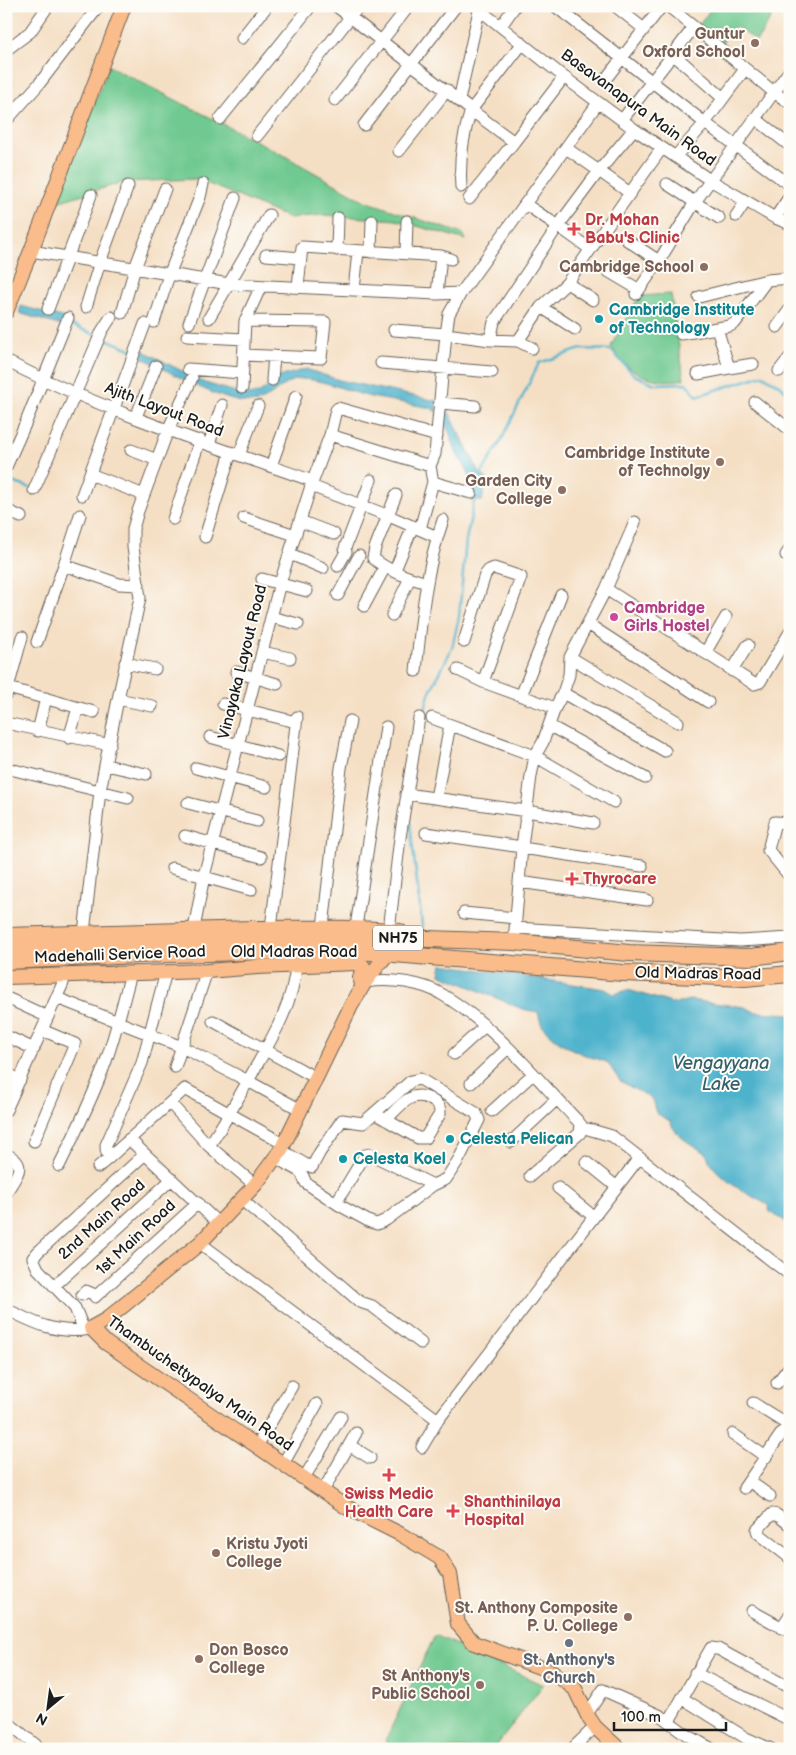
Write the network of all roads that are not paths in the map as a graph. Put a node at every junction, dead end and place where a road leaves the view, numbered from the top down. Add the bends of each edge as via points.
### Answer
1 (48, 6) edge
2 (99, 6) edge
3 (267, 6) edge
4 (311, 6) edge
5 (336, 6) edge
6 (359, 6) edge
7 (409, 6) edge
8 (456, 6) edge
9 (514, 6) edge
10 (555, 6) edge
11 (615, 6) edge
12 (662, 6) edge
13 (668, 6) edge
14 (121, 7) edge
15 (478, 7) edge
16 (351, 17) junction
17 (501, 26) junction
18 (694, 27) junction
19 (644, 28) junction
20 (242, 38) dead end
21 (382, 41) junction
22 (522, 44) junction
23 (6, 50) edge
24 (673, 54) junction
25 (622, 57) junction
26 (412, 64) junction
27 (745, 69) junction
28 (790, 70) edge
29 (608, 76) dead end
30 (564, 77) junction
31 (653, 82) junction
32 (447, 90) junction
33 (775, 93) junction
34 (723, 98) junction
35 (335, 100) dead end
36 (459, 100) junction
37 (598, 103) junction
38 (790, 103) edge
39 (471, 110) junction
40 (755, 118) junction
41 (220, 119) dead end
42 (622, 120) junction
43 (6, 121) edge
44 (705, 123) junction
45 (364, 125) dead end
46 (634, 129) junction
47 (257, 136) dead end
48 (514, 142) junction
49 (736, 146) junction
50 (790, 146) edge
51 (566, 148) junction
52 (662, 148) junction
53 (399, 151) dead end
54 (676, 157) junction
55 (599, 171) junction
56 (710, 180) junction
57 (203, 184) dead end
58 (667, 184) dead end
59 (790, 185) edge
60 (128, 186) dead end
61 (461, 187) dead end
62 (165, 189) dead end
63 (630, 193) junction
64 (91, 195) dead end
65 (790, 196) edge
66 (235, 198) dead end
67 (469, 199) dead end
68 (746, 201) junction
69 (694, 202) junction
70 (525, 204) junction
71 (269, 215) dead end
72 (736, 216) dead end
73 (338, 218) dead end
74 (719, 218) dead end
75 (775, 218) junction
76 (372, 221) dead end
77 (407, 221) dead end
78 (790, 224) edge
79 (558, 226) junction
80 (627, 240) dead end
81 (590, 249) junction
82 (337, 250) junction
83 (31, 251) junction
84 (358, 251) junction
85 (371, 252) junction
86 (406, 254) junction
87 (266, 255) dead end
88 (68, 258) junction
89 (301, 258) junction
90 (660, 260) junction
91 (100, 262) junction
92 (135, 268) junction
93 (606, 270) dead end
94 (169, 275) junction
95 (790, 278) edge
96 (767, 280) junction
97 (205, 281) junction
98 (567, 283) junction
99 (229, 284) junction
100 (261, 286) junction
101 (11, 287) edge
102 (298, 287) junction
103 (354, 290) junction
104 (461, 293) junction
105 (437, 294) junction
106 (699, 297) dead end
107 (593, 300) dead end
108 (86, 307) dead end
109 (541, 307) junction
110 (790, 309) edge
111 (48, 310) dead end
112 (6, 312) edge
113 (209, 318) dead end
114 (245, 321) junction
115 (66, 322) dead end
116 (189, 323) dead end
117 (777, 327) dead end
118 (717, 328) junction
119 (575, 329) dead end
120 (394, 330) dead end
121 (446, 334) junction
122 (681, 334) dead end
123 (187, 336) dead end
124 (244, 339) junction
125 (490, 340) junction
126 (518, 340) junction
127 (532, 348) dead end
128 (243, 355) junction
129 (274, 356) junction
130 (789, 359) edge
131 (6, 361) edge
132 (381, 363) dead end
133 (752, 364) dead end
134 (156, 366) dead end
135 (443, 368) junction
136 (729, 368) junction
137 (779, 371) dead end
138 (492, 372) dead end
139 (242, 373) junction
140 (698, 374) dead end
141 (43, 380) junction
142 (272, 380) dead end
143 (242, 388) dead end
144 (76, 394) junction
145 (296, 396) dead end
146 (755, 402) dead end
147 (440, 403) junction
148 (222, 405) dead end
149 (258, 406) dead end
150 (475, 406) dead end
151 (114, 408) junction
152 (136, 417) junction
153 (168, 430) junction
154 (790, 430) edge
155 (330, 435) junction
156 (437, 436) junction
157 (204, 442) junction
158 (131, 450) dead end
159 (235, 454) junction
160 (157, 460) junction
161 (271, 466) junction
162 (430, 466) junction
163 (6, 467) edge
164 (90, 474) junction
165 (371, 480) dead end
166 (433, 482) junction
167 (312, 484) junction
168 (34, 490) dead end
169 (471, 493) dead end
170 (82, 495) dead end
171 (144, 495) junction
172 (396, 496) dead end
173 (362, 505) junction
174 (6, 510) edge
175 (80, 515) dead end
176 (389, 516) junction
177 (21, 517) dead end
178 (244, 518) dead end
179 (174, 519) dead end
180 (443, 520) dead end
181 (300, 521) junction
182 (635, 522) dead end
183 (416, 528) junction
184 (334, 534) dead end
185 (295, 535) junction
186 (205, 537) dead end
187 (437, 537) junction
188 (790, 549) edge
189 (346, 552) junction
190 (290, 554) junction
191 (360, 556) junction
192 (790, 557) edge
193 (373, 558) junction
194 (64, 565) junction
195 (338, 566) dead end
196 (323, 568) dead end
197 (390, 569) junction
198 (262, 578) dead end
199 (410, 578) junction
200 (427, 582) junction
201 (280, 583) junction
202 (139, 585) junction
203 (606, 589) junction
204 (307, 591) dead end
205 (338, 595) dead end
206 (561, 595) dead end
207 (364, 606) dead end
208 (392, 614) dead end
209 (271, 617) junction
210 (726, 617) dead end
211 (298, 624) dead end
212 (588, 624) junction
213 (790, 632) edge
214 (22, 637) dead end
215 (37, 642) dead end
216 (464, 642) dead end
217 (748, 645) dead end
218 (262, 652) junction
219 (705, 653) junction
220 (570, 657) junction
221 (290, 658) dead end
222 (125, 663) junction
223 (155, 669) dead end
224 (458, 670) dead end
225 (416, 671) dead end
226 (732, 671) junction
227 (236, 672) dead end
228 (256, 678) junction
229 (484, 682) junction
230 (277, 684) dead end
231 (7, 692) edge
232 (563, 693) junction
233 (522, 696) junction
234 (46, 698) junction
235 (118, 699) junction
236 (708, 702) dead end
237 (223, 704) dead end
238 (152, 706) dead end
239 (78, 708) junction
240 (555, 708) junction
241 (247, 710) junction
242 (94, 712) dead end
243 (419, 718) dead end
244 (432, 718) dead end
245 (350, 721) dead end
246 (678, 722) dead end
247 (6, 723) edge
248 (450, 725) junction
249 (550, 726) junction
250 (386, 727) dead end
251 (38, 731) junction
252 (210, 737) dead end
253 (69, 738) junction
254 (110, 745) junction
255 (239, 746) junction
256 (666, 751) dead end
257 (278, 756) dead end
258 (535, 756) junction
259 (106, 765) junction
260 (6, 768) edge
261 (196, 768) dead end
262 (146, 774) dead end
263 (230, 778) junction
264 (645, 778) dead end
265 (266, 787) dead end
266 (100, 791) junction
267 (409, 795) junction
268 (128, 798) dead end
269 (436, 798) junction
270 (614, 802) dead end
271 (188, 803) dead end
272 (527, 811) junction
273 (222, 813) junction
274 (256, 821) dead end
275 (593, 823) dead end
276 (790, 823) edge
277 (426, 833) dead end
278 (185, 836) dead end
279 (213, 844) junction
280 (522, 847) junction
281 (261, 857) dead end
282 (642, 866) dead end
283 (172, 868) dead end
284 (204, 876) junction
285 (790, 877) edge
286 (519, 882) junction
287 (252, 890) dead end
288 (647, 900) dead end
289 (464, 913) dead end
290 (323, 927) junction
291 (356, 927) junction
292 (271, 928) junction
293 (194, 929) junction
294 (515, 929) junction
295 (389, 930) junction
296 (84, 933) junction
297 (6, 935) edge
298 (790, 938) edge
299 (443, 939) junction
300 (6, 948) edge
301 (318, 950) junction
302 (790, 952) edge
303 (388, 954) junction
304 (6, 961) edge
305 (330, 964) junction
306 (296, 965) junction
307 (207, 971) junction
308 (166, 972) junction
309 (131, 973) junction
310 (64, 974) junction
311 (790, 974) edge
312 (6, 977) edge
313 (365, 982) junction
314 (57, 998) junction
315 (9, 999) dead end
316 (48, 1017) junction
317 (212, 1021) dead end
318 (118, 1023) junction
319 (485, 1026) junction
320 (42, 1030) junction
321 (150, 1035) junction
322 (6, 1036) edge
323 (182, 1047) junction
324 (508, 1048) junction
325 (34, 1049) junction
326 (266, 1050) junction
327 (454, 1054) dead end
328 (176, 1067) dead end
329 (6, 1073) edge
330 (533, 1074) junction
331 (316, 1078) junction
332 (20, 1080) junction
333 (248, 1081) junction
334 (471, 1083) dead end
335 (439, 1090) junction
336 (557, 1099) junction
337 (433, 1101) junction
338 (170, 1103) junction
339 (6, 1110) edge
340 (301, 1110) junction
341 (492, 1111) dead end
342 (230, 1114) junction
343 (374, 1114) junction
344 (386, 1120) junction
345 (588, 1129) dead end
346 (129, 1139) junction
347 (34, 1141) dead end
348 (511, 1142) dead end
349 (209, 1146) junction
350 (280, 1150) junction
351 (6, 1154) edge
352 (145, 1154) junction
353 (110, 1157) junction
354 (639, 1158) junction
355 (586, 1162) dead end
356 (59, 1166) dead end
357 (98, 1167) dead end
358 (312, 1167) junction
359 (530, 1176) dead end
360 (172, 1179) junction
361 (306, 1183) junction
362 (255, 1185) junction
363 (433, 1185) junction
364 (617, 1187) junction
365 (558, 1188) dead end
366 (6, 1193) edge
367 (241, 1199) junction
368 (198, 1203) junction
369 (336, 1203) junction
370 (594, 1216) junction
371 (218, 1223) junction
372 (200, 1242) junction
373 (790, 1275) edge
374 (54, 1286) junction
375 (82, 1294) dead end
376 (6, 1309) edge
377 (88, 1329) junction
378 (420, 1343) dead end
379 (790, 1366) edge
380 (777, 1383) dead end
381 (292, 1386) dead end
382 (753, 1403) dead end
383 (317, 1404) dead end
384 (340, 1417) dead end
385 (438, 1420) junction
386 (789, 1424) edge
387 (356, 1433) dead end
388 (733, 1434) dead end
389 (349, 1444) junction
390 (257, 1446) junction
391 (422, 1447) dead end
392 (766, 1457) junction
393 (370, 1458) dead end
394 (283, 1464) junction
395 (304, 1478) junction
396 (323, 1491) junction
397 (770, 1496) dead end
398 (790, 1525) edge
399 (790, 1558) edge
400 (752, 1611) dead end
401 (790, 1615) edge
402 (786, 1630) edge
403 (695, 1673) junction
404 (790, 1688) edge
405 (682, 1698) junction
406 (587, 1714) junction
407 (790, 1720) edge
408 (6, 1721) edge
409 (669, 1721) junction
410 (595, 1726) junction
411 (36, 1745) dead end
412 (572, 1749) edge
413 (619, 1749) edge
414 (712, 1749) edge
415 (771, 1749) edge

1 - 23 street via 30,32
2 - 43 street
3 - 20 street
4 - 41 street
5 - 16 street
6 - 16 street
7 - 21 street
8 - 26 street
9 - 17 street
10 - 25 street
11 - 19 street
12 - 19 street
13 - 18 street
14 - 83 main road
15 - 17 street, Basavanapura Main Road
15 - 36 street
16 - 21 street
16 - 47 street
17 - 22 street, Basavanapura Main Road
18 - 24 street
18 - 27 street
19 - 25 street
21 - 26 street
21 - 35 street
22 - 30 street, Basavanapura Main Road
22 - 39 street
24 - 31 street
24 - 34 street
25 - 29 street
25 - 31 street
26 - 32 street
26 - 45 street
27 - 33 street
27 - 34 street
28 - 33 street
30 - 37 street, Basavanapura Main Road
30 - 48 street
31 - 42 street
31 - 44 street
32 - 36 street
32 - 53 street
33 - 38 street
33 - 40 street
34 - 44 street
36 - 39 street
37 - 42 street, Basavanapura Main Road
37 - 51 street
39 - 48 street
39 - 61 street via 459,166
40 - 49 street
40 - 50 street
42 - 46 street, Basavanapura Main Road
44 - 49 street
44 - 54 street
46 - 52 street, Basavanapura Main Road
46 - 55 street
48 - 67 street
49 - 56 street
49 - 59 street
51 - 55 street
51 - 70 street
52 - 54 street, Basavanapura Main Road
52 - 63 street
54 - 56 street, Basavanapura Main Road
55 - 63 street
55 - 79 street
56 - 68 street, Basavanapura Main Road
56 - 69 street
57 - 94 street
58 - 69 street
60 - 91 street
62 - 92 street
63 - 81 street
64 - 88 street
65 - 75 street
66 - 97 street
68 - 72 street
68 - 75 street, Basavanapura Main Road
69 - 74 street
69 - 90 street
70 - 79 street
70 - 104 street
71 - 99 street
73 - 82 street
75 - 78 street, Basavanapura Main Road
76 - 85 street
77 - 86 street
79 - 81 street
79 - 125 street via 494,322
80 - 90 street
81 - 98 street
82 - 84 street
82 - 89 street via 302,247
83 - 88 street
83 - 101 main road
84 - 85 street
84 - 103 street
85 - 86 street
86 - 105 street via 446,258
87 - 89 street
88 - 91 street
88 - 111 street
89 - 102 street
90 - 93 street via 637,291
91 - 92 street
91 - 108 street
92 - 94 street
92 - 144 street via 116,315 100,335
94 - 97 street
94 - 151 street
95 - 96 street
96 - 106 street
96 - 118 street via 735,323
97 - 99 street
97 - 116 street
98 - 107 street
98 - 109 street
99 - 100 street
99 - 113 street
100 - 102 street
100 - 114 street
101 - 112 main road
102 - 103 street
103 - 105 street
104 - 105 street
104 - 121 street via 449,314
109 - 119 street
109 - 126 street
110 - 117 street
114 - 124 street
114 - 129 street via 325,322 321,358
115 - 141 street
118 - 122 street
118 - 136 street
120 - 121 street
121 - 125 street
121 - 135 street
123 - 124 street
124 - 128 street
125 - 126 street
126 - 127 street
128 - 129 street
128 - 139 street
129 - 142 street
130 - 137 street
131 - 141 street, Ajith Layout Road
132 - 135 street
133 - 136 street
134 - 152 street
135 - 138 street
135 - 147 street
136 - 140 street
139 - 143 street
139 - 153 street via 190,373
141 - 144 street, Ajith Layout Road
141 - 163 street
144 - 151 street, Ajith Layout Road
144 - 168 street
145 - 161 street
146 - 154 street
147 - 150 street
147 - 156 street
148 - 157 street
149 - 159 street
151 - 152 street, Ajith Layout Road
151 - 164 street
152 - 153 street, Ajith Layout Road
153 - 157 street, Ajith Layout Road
153 - 160 street
155 - 156 street, Vinayaka Layout Road via 338,408
155 - 162 street
155 - 167 street, Vinayaka Layout Road
156 - 162 street via 436,454
157 - 159 street, Ajith Layout Road
157 - 179 street
158 - 160 street
159 - 161 street, Ajith Layout Road
159 - 186 street
160 - 171 street
161 - 167 street, Ajith Layout Road
162 - 166 street
164 - 170 street
164 - 171 street
165 - 173 street
166 - 169 street
166 - 183 street
167 - 173 street, Ajith Layout Road
167 - 181 street, Vinayaka Layout Road
171 - 202 street via 133,529
172 - 176 street
173 - 176 street, Ajith Layout Road
173 - 189 street
174 - 177 street
175 - 194 street
176 - 183 street, Ajith Layout Road
176 - 193 street
178 - 185 street
180 - 187 street
181 - 184 street
181 - 185 street, Vinayaka Layout Road
182 - 203 street
183 - 187 street, Ajith Layout Road
183 - 197 street
185 - 190 street, Vinayaka Layout Road
187 - 200 street
188 - 192 street via 786,555
189 - 191 street
189 - 195 street
190 - 196 street
190 - 201 street, Vinayaka Layout Road
191 - 193 street
191 - 205 street
193 - 197 street
194 - 202 street via 118,584
194 - 215 street
197 - 199 street
197 - 207 street
198 - 201 street
199 - 200 street
199 - 208 street
200 - 225 street
201 - 204 street
201 - 209 street, Vinayaka Layout Road
202 - 222 street via 140,598
203 - 212 street
203 - 219 street
206 - 233 street
209 - 211 street
209 - 218 street, Vinayaka Layout Road
210 - 219 street
212 - 220 street
212 - 236 street
213 - 226 street via 760,682 754,684
214 - 231 street
216 - 229 street via 488,570 494,568 521,577
217 - 226 street
218 - 221 street
218 - 228 street, Vinayaka Layout Road
219 - 226 street
220 - 232 street
220 - 246 street
222 - 223 street
222 - 235 street
224 - 229 street
227 - 228 street
228 - 230 street
228 - 241 street, Vinayaka Layout Road
229 - 233 street
231 - 234 street
232 - 240 street
232 - 256 street
233 - 240 street
234 - 239 street
234 - 251 street
235 - 238 street
235 - 254 street
237 - 241 street
239 - 242 street
239 - 253 street
240 - 249 street
241 - 255 street, Vinayaka Layout Road
241 - 292 street via 297,719
243 - 267 street
244 - 248 street
245 - 290 street via 341,768
247 - 251 street
248 - 258 street
248 - 269 street
249 - 258 street
249 - 264 street
250 - 291 street
251 - 253 street
252 - 255 street
253 - 254 street
254 - 259 street
255 - 257 street
255 - 263 street, Vinayaka Layout Road
258 - 270 street
258 - 272 street
259 - 262 street
259 - 266 street
260 - 266 street
261 - 263 street
263 - 265 street
263 - 273 street, Vinayaka Layout Road
266 - 268 street
266 - 296 street
267 - 269 street
267 - 295 street
269 - 272 street
271 - 273 street
272 - 275 street
272 - 280 street
273 - 274 street
273 - 279 street, Vinayaka Layout Road
276 - 285 street via 775,822 768,850
277 - 280 street
278 - 279 street
279 - 281 street
279 - 284 street, Vinayaka Layout Road
280 - 282 street
280 - 286 street
283 - 284 street
284 - 287 street
284 - 293 street, Vinayaka Layout Road
286 - 288 street
286 - 294 street
289 - 294 street
290 - 291 main road
290 - 292 main road
291 - 295 main road
292 - 293 main road
293 - 296 main road
294 - 298 street via 740,941
294 - 299 highway, Old Madras Road / NH75
294 - 302 highway, Old Madras Road / NH75 via 629,953 751,956
295 - 299 main road via 426,933
296 - 297 main road
299 - 300 highway, Old Madras Road / NH75 via 324,938
301 - 303 highway, Old Madras Road / NH75
301 - 304 highway, Old Madras Road / NH75
301 - 305 highway
303 - 311 highway, Old Madras Road / NH75 via 642,974 745,978
303 - 313 main road, Thambuchettypalya Main Road
305 - 306 main road, Madehalli Service Road
305 - 313 main road, Madehalli Service Road via 360,964 363,966 360,978
306 - 307 main road, Madehalli Service Road
306 - 326 street via 287,1005
307 - 308 main road, Madehalli Service Road
307 - 323 street
308 - 309 main road, Madehalli Service Road
308 - 321 street
309 - 310 main road, Madehalli Service Road
309 - 318 street
310 - 312 main road, Madehalli Service Road
310 - 314 street
313 - 319 street via 392,981 431,989 472,1014
313 - 331 main road, Thambuchettypalya Main Road
314 - 316 street
314 - 318 street
315 - 316 street
316 - 320 street
317 - 326 street
318 - 321 street
318 - 356 street via 87,1108
319 - 324 street
319 - 327 street
320 - 325 street
320 - 347 street via 75,1044
321 - 323 street
321 - 353 street via 142,1064 106,1146
322 - 325 street
323 - 328 street
323 - 333 street
324 - 330 street
324 - 334 street
325 - 332 street
326 - 331 street
326 - 333 street
329 - 332 street
330 - 336 street
330 - 341 street
331 - 340 main road, Thambuchettypalya Main Road
332 - 339 street
333 - 340 street
333 - 342 street
335 - 337 street
335 - 343 street via 420,1078 411,1081
335 - 363 street via 476,1113 478,1120 446,1179
336 - 348 street
336 - 359 street via 582,1128
337 - 344 street via 419,1095 410,1097
337 - 344 street via 439,1105 440,1114 425,1138 418,1138
338 - 342 street via 185,1089
338 - 346 street
338 - 349 street
340 - 350 main road, Thambuchettypalya Main Road
342 - 349 street
342 - 350 street
343 - 344 street
343 - 358 street via 364,1123 342,1120
345 - 354 street via 612,1136
346 - 352 street
346 - 353 street
349 - 362 street
350 - 358 street
350 - 361 street via 301,1172
350 - 362 main road, Thambuchettypalya Main Road
351 - 366 street via 16,1159 19,1169
352 - 360 street
352 - 374 street via 33,1258 38,1269
353 - 357 street
354 - 364 street
354 - 373 street
355 - 364 street
358 - 361 street
360 - 368 street
360 - 374 street, 2nd Main Road
361 - 369 street
362 - 367 main road, Thambuchettypalya Main Road
363 - 369 street via 377,1224
363 - 369 street via 370,1154 365,1155
364 - 370 street
365 - 370 street
367 - 371 main road, Thambuchettypalya Main Road
367 - 378 street via 360,1302 372,1306
368 - 371 street
368 - 375 street, 1st Main Road via 95,1297 86,1291
370 - 385 street
371 - 372 main road, Thambuchettypalya Main Road
372 - 377 main road, Thambuchettypalya Main Road via 107,1319
372 - 385 street
374 - 377 street via 75,1308
376 - 377 street via 58,1330 75,1332
377 - 390 main road, Thambuchettypalya Main Road
379 - 380 street
381 - 390 street
382 - 386 street
383 - 394 street
384 - 395 street
385 - 391 street
386 - 392 street
387 - 389 street
388 - 392 street
389 - 393 street
389 - 396 street
390 - 394 main road, Thambuchettypalya Main Road
392 - 397 street via 747,1484
394 - 395 main road, Thambuchettypalya Main Road
395 - 396 main road, Thambuchettypalya Main Road
396 - 406 main road, Thambuchettypalya Main Road via 440,1558 450,1574 458,1624 474,1643 553,1672 575,1689
398 - 399 street via 772,1514 757,1530 760,1536
400 - 402 street
401 - 402 street
403 - 404 street via 708,1651 714,1648
403 - 405 street
403 - 407 street
405 - 409 street
405 - 415 street via 746,1738
406 - 409 street via 603,1690
406 - 410 main road, Thambuchettypalya Main Road
408 - 411 street
409 - 414 street
410 - 412 street
410 - 413 main road, Thambuchettypalya Main Road

